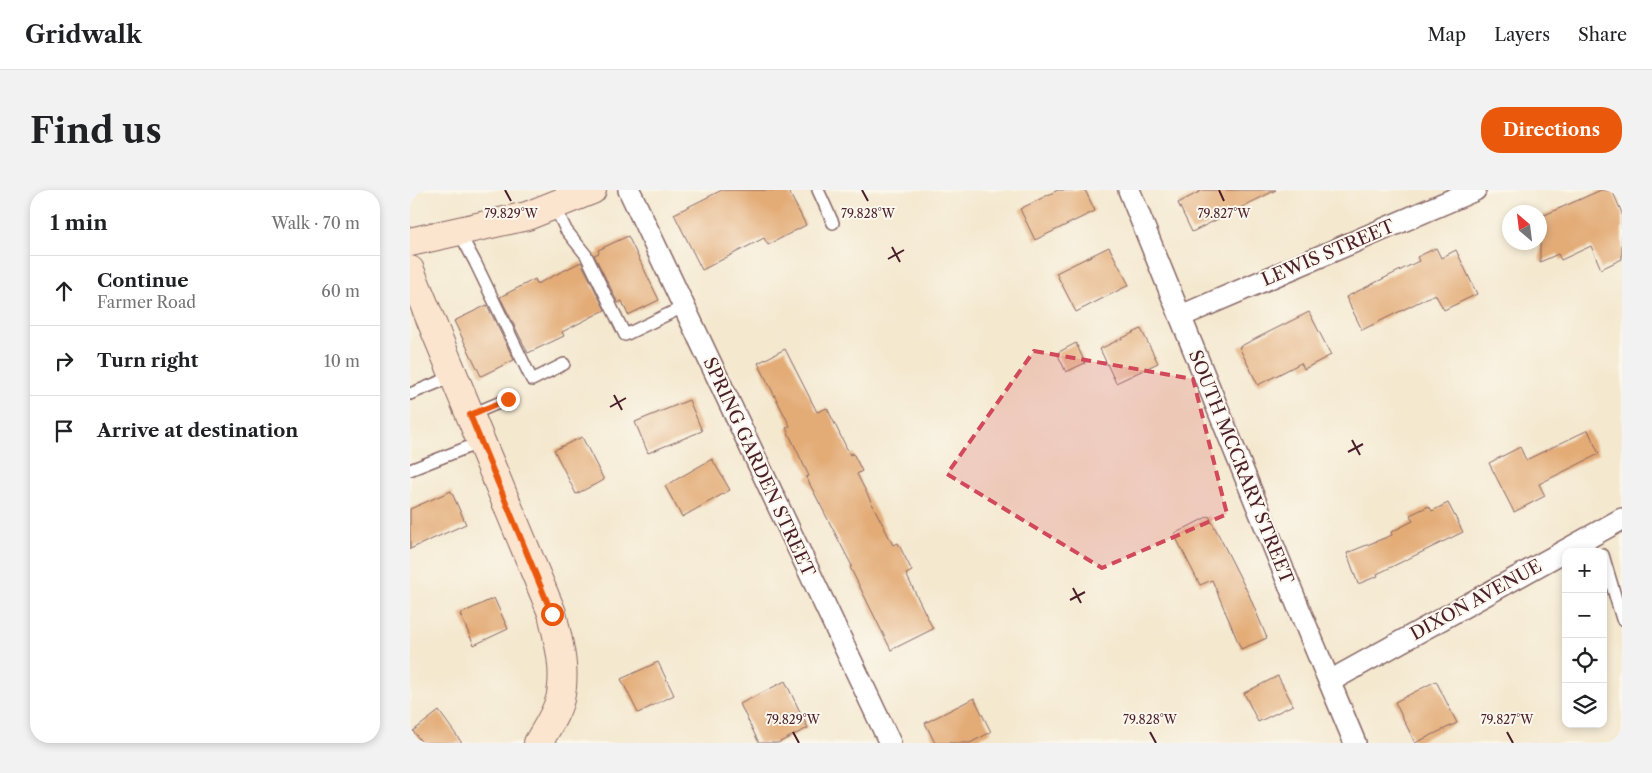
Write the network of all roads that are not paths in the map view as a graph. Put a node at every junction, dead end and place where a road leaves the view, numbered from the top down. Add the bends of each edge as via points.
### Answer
1 (592, 190) edge
2 (629, 190) edge
3 (818, 190) edge
4 (1129, 190) edge
5 (1475, 190) edge
6 (554, 205) junction
7 (833, 223) dead end
8 (459, 232) junction
9 (410, 242) edge
10 (410, 270) edge
11 (683, 307) junction
12 (1181, 316) junction
13 (564, 364) dead end
14 (454, 376) junction
15 (410, 394) edge
16 (508, 399) dead end
17 (470, 415) junction
18 (481, 442) junction
19 (410, 470) edge
20 (1622, 519) edge
21 (1601, 547) edge
22 (1622, 619) edge
23 (1330, 681) junction
24 (538, 743) edge
25 (890, 743) edge
26 (1355, 743) edge

1 - 6 street
2 - 11 street, SPRING GARDEN STREET
3 - 7 lane
4 - 12 street, SOUTH MCCRARY STREET
5 - 12 street, LEWIS STREET
6 - 8 street via 527,216
6 - 11 lane via 566,230 586,255 625,335
8 - 9 street
8 - 13 lane via 532,380
10 - 14 street
11 - 25 street, SPRING GARDEN STREET
12 - 23 street, SOUTH MCCRARY STREET
14 - 15 lane
14 - 17 street
16 - 17 lane
17 - 18 street
18 - 19 lane
18 - 24 street via 552,614 562,656 561,695
20 - 21 street, DIXON AVENUE
21 - 22 lane
21 - 23 street, DIXON AVENUE
23 - 26 street, SOUTH MCCRARY STREET

